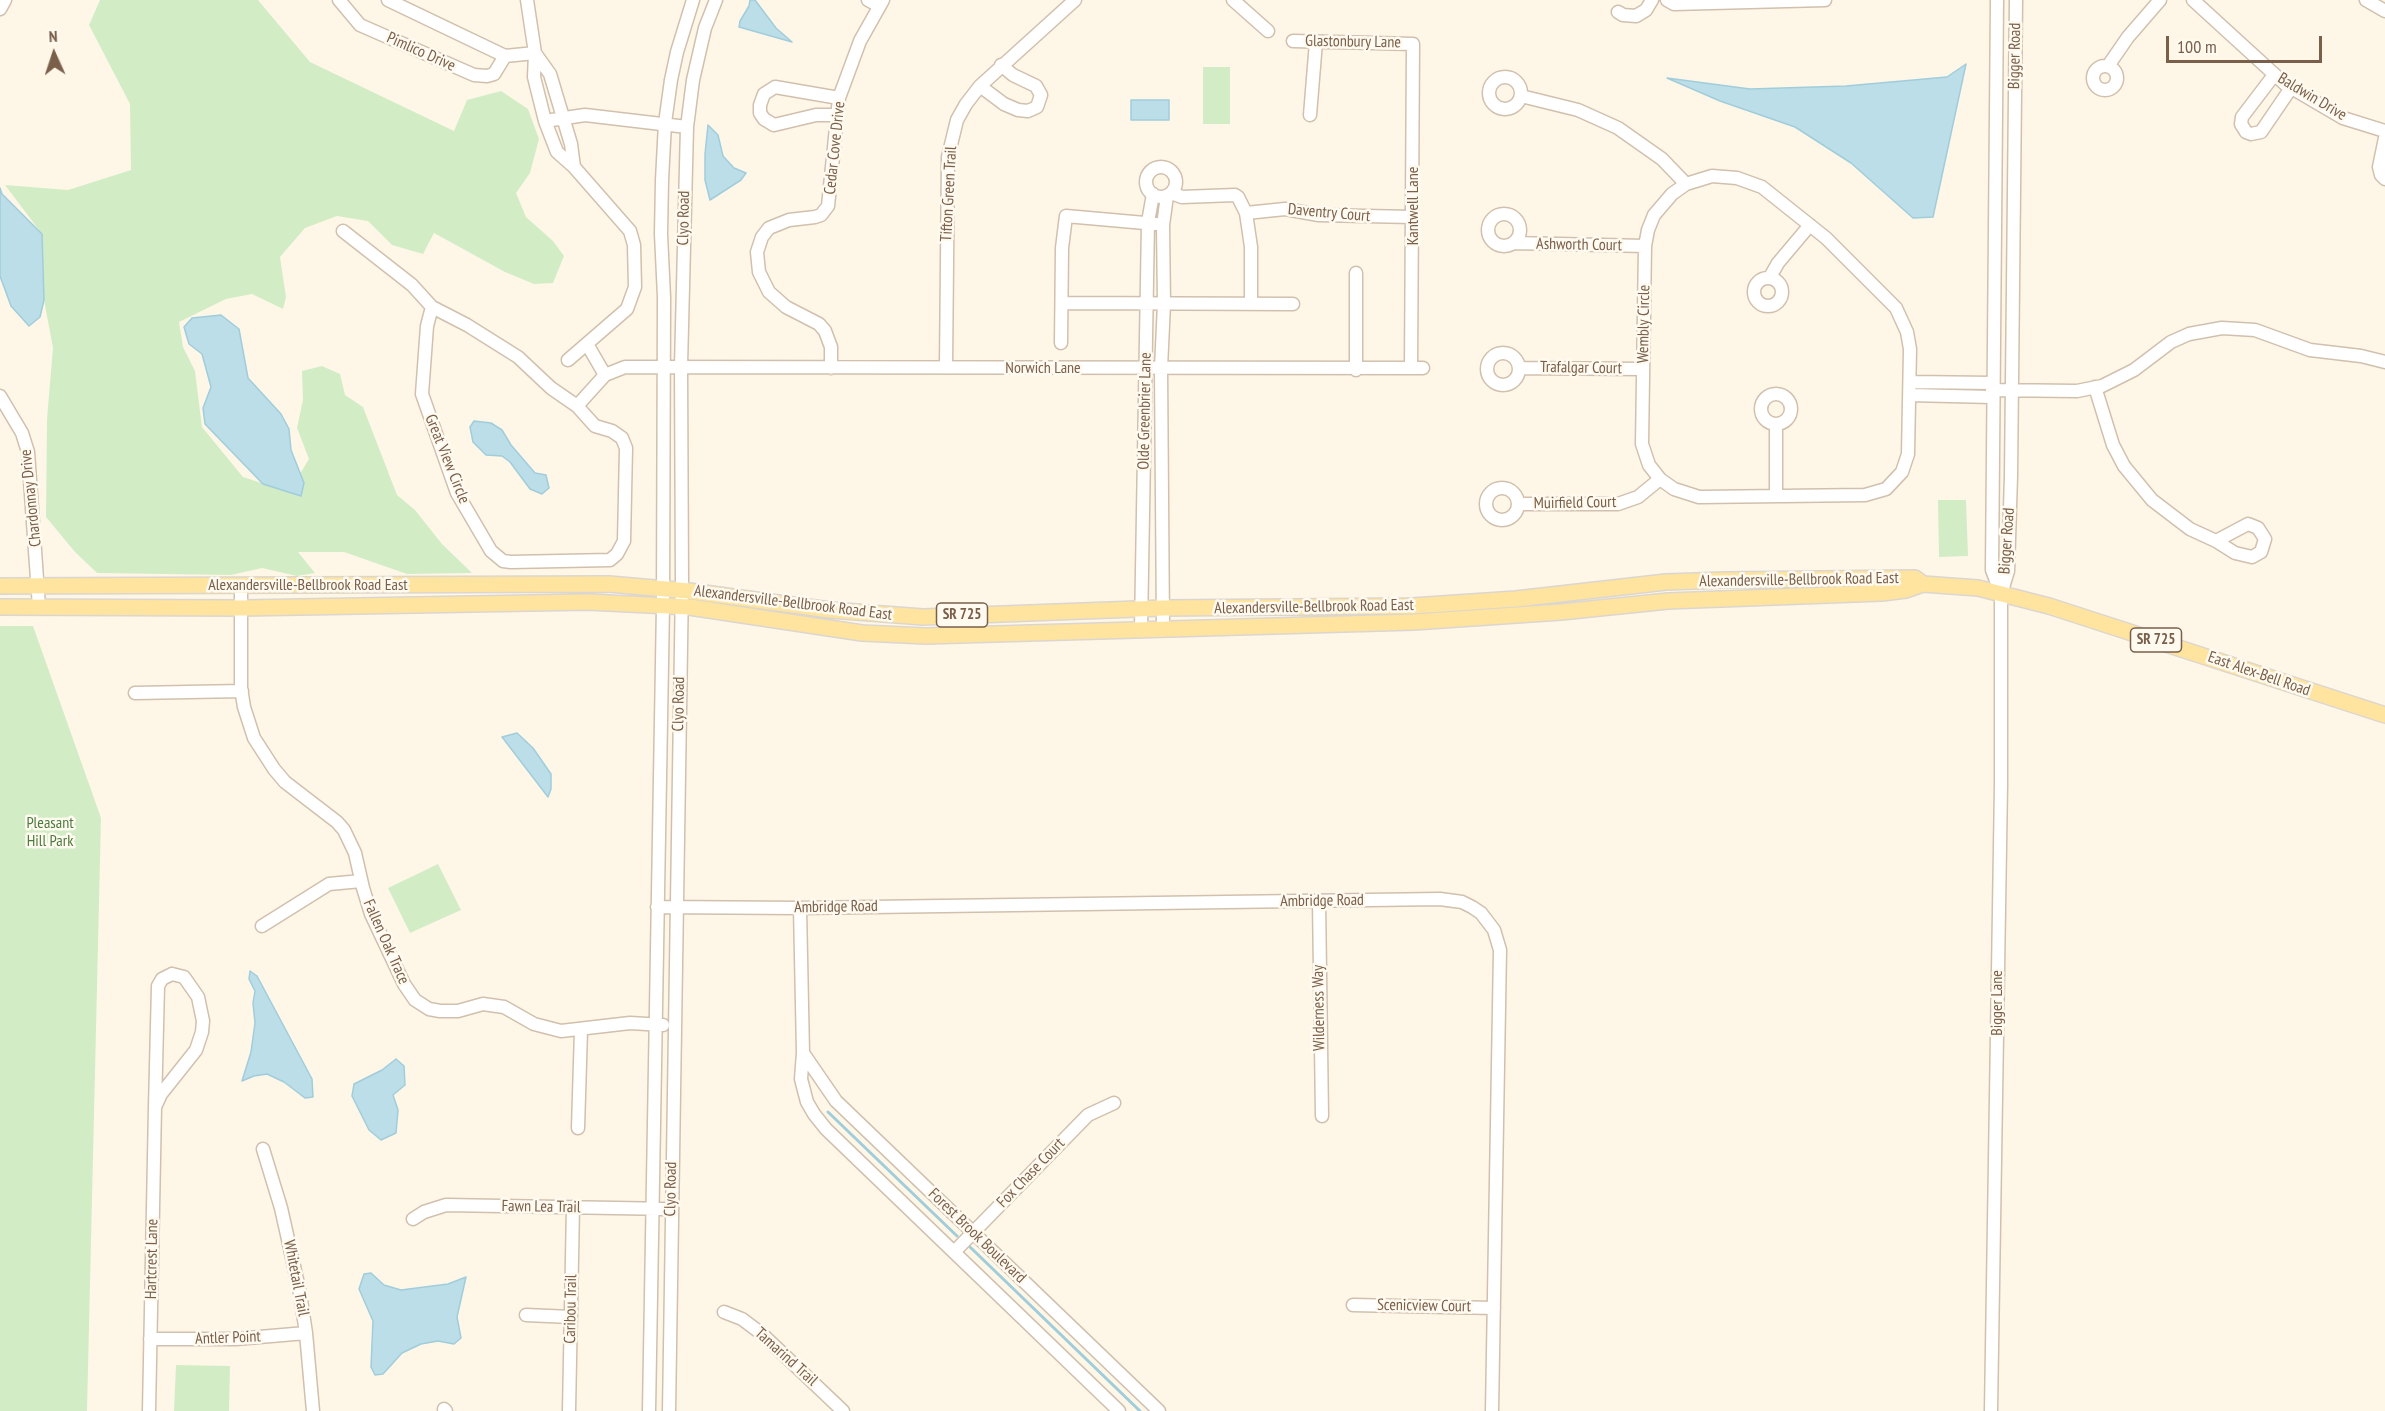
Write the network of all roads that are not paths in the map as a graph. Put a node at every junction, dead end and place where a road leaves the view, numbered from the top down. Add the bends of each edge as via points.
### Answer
1 (5, 0) edge
2 (339, 0) edge
3 (388, 0) edge
4 (527, 0) edge
5 (693, 0) edge
6 (716, 0) edge
7 (1075, 0) edge
8 (1233, 0) edge
9 (1652, 0) edge
10 (1667, 0) edge
11 (1825, 0) edge
12 (1997, 0) edge
13 (2016, 0) edge
14 (2160, 0) edge
15 (2193, 0) edge
16 (2366, 0) edge
17 (1809, 1) edge
18 (877, 2) edge
19 (0, 9) edge
20 (2385, 11) edge
21 (1618, 12) dead end
22 (1268, 31) dead end
23 (1293, 41) dead end
24 (1316, 42) junction
25 (1413, 44) joint
26 (535, 53) junction
27 (506, 56) junction
28 (1001, 65) junction
29 (2108, 66) dead end
30 (2274, 75) junction
31 (980, 86) junction
32 (2291, 88) junction
33 (1521, 96) dead end
34 (839, 98) junction
35 (836, 115) junction
36 (1310, 115) dead end
37 (563, 118) junction
38 (545, 122) junction
39 (664, 123) junction
40 (687, 127) junction
41 (2385, 132) edge
42 (2385, 138) edge
43 (574, 166) junction
44 (2385, 179) edge
45 (1686, 184) junction
46 (1152, 194) junction
47 (1169, 194) junction
48 (1246, 213) junction
49 (1413, 217) junction
50 (1148, 222) junction
51 (1163, 225) junction
52 (1810, 225) junction
53 (343, 231) dead end
54 (1514, 243) dead end
55 (1645, 246) junction
56 (1356, 273) dead end
57 (1770, 277) dead end
58 (1063, 303) junction
59 (1148, 303) junction
60 (1164, 304) junction
61 (1251, 304) junction
62 (1293, 304) dead end
63 (432, 306) junction
64 (1061, 343) dead end
65 (587, 344) junction
66 (568, 360) dead end
67 (2385, 362) edge
68 (663, 366) junction
69 (681, 366) junction
70 (945, 367) junction
71 (831, 368) junction
72 (1146, 368) junction
73 (1161, 368) junction
74 (1417, 368) joint
75 (1519, 368) dead end
76 (1644, 369) junction
77 (1356, 370) junction
78 (605, 375) junction
79 (1911, 382) junction
80 (2095, 387) junction
81 (1992, 390) junction
82 (2010, 390) junction
83 (1910, 395) junction
84 (0, 396) edge
85 (577, 406) junction
86 (1776, 424) dead end
87 (1660, 479) junction
88 (1776, 495) junction
89 (1518, 504) dead end
90 (2216, 541) dead end
91 (431, 584) junction
92 (1923, 584) junction
93 (241, 585) junction
94 (0, 586) edge
95 (39, 586) junction
96 (663, 588) junction
97 (1613, 588) junction
98 (681, 590) junction
99 (2001, 594) junction
100 (431, 604) junction
101 (663, 605) junction
102 (1613, 605) junction
103 (0, 607) edge
104 (39, 607) junction
105 (681, 607) junction
106 (243, 608) junction
107 (1163, 608) junction
108 (1142, 609) junction
109 (1413, 614) junction
110 (1163, 628) junction
111 (1141, 629) junction
112 (242, 691) junction
113 (135, 693) dead end
114 (2385, 715) edge
115 (361, 881) junction
116 (1319, 901) junction
117 (657, 907) junction
118 (675, 907) junction
119 (800, 908) junction
120 (262, 926) dead end
121 (656, 1025) junction
122 (673, 1026) junction
123 (581, 1030) junction
124 (803, 1053) junction
125 (1113, 1102) dead end
126 (155, 1107) junction
127 (1322, 1116) dead end
128 (578, 1128) dead end
129 (263, 1149) dead end
130 (573, 1207) junction
131 (653, 1209) junction
132 (671, 1209) junction
133 (413, 1219) dead end
134 (973, 1232) junction
135 (954, 1252) junction
136 (1353, 1305) dead end
137 (1494, 1308) junction
138 (724, 1312) dead end
139 (526, 1315) dead end
140 (571, 1317) junction
141 (306, 1333) junction
142 (150, 1338) junction
143 (149, 1411) edge
144 (312, 1411) edge
145 (569, 1411) edge
146 (649, 1411) edge
147 (669, 1411) edge
148 (843, 1411) edge
149 (1119, 1411) edge
150 (1159, 1411) edge
151 (1492, 1411) edge
152 (1991, 1411) edge

1 - 19 street
2 - 27 street, Pimlico Drive via 360,25 474,75 494,74
3 - 27 street, Pimlico Drive
4 - 26 street
5 - 39 street, Clyo Road via 676,52
6 - 40 street, Clyo Road via 693,80
7 - 28 street, Tifton Green Trail
8 - 22 street
9 - 21 street via 1636,16
10 - 17 street via 1674,4
11 - 17 street
12 - 81 street, Bigger Road
13 - 82 street, Bigger Road
14 - 29 street
15 - 30 street, Baldwin Drive
16 - 20 street
18 - 34 street, Cedar Cove Drive
23 - 24 street, Glastonbury Lane
24 - 25 street, Glastonbury Lane
24 - 36 street
25 - 49 street, Kantwell Lane
26 - 27 street
26 - 37 street via 550,74
26 - 38 street via 534,77
28 - 31 street, Tifton Green Trail
28 - 31 street via 1036,86 1041,96 1037,107 1028,111 1009,106
30 - 32 street, Baldwin Drive
30 - 32 street via 2242,117 2246,132 2261,132
31 - 70 street, Tifton Green Trail via 957,120 948,157
32 - 41 street, Baldwin Drive via 2343,118
33 - 45 street via 1578,110 1618,128 1662,159
34 - 35 street, Cedar Cove Drive
34 - 35 street via 780,87 764,94 760,105 764,119 774,125 816,115
35 - 71 street, Cedar Cove Drive via 828,206 821,215 769,228 759,242 757,262 763,283 777,300 825,331 831,347
37 - 38 street
37 - 39 street via 585,114
37 - 43 street
38 - 43 street via 557,152
39 - 40 street
39 - 68 street, Clyo Road
40 - 69 street, Clyo Road
42 - 44 street via 2379,167
43 - 65 street via 630,231 634,245 635,288 627,309
45 - 52 street, Wembly Circle via 1712,176 1749,181
45 - 55 street, Wembly Circle via 1654,215
46 - 47 street
46 - 47 street, Olde Greenbrier Lane via 1147,177 1158,168 1167,169 1174,176 1175,185
46 - 50 street, Olde Greenbrier Lane
47 - 48 street via 1235,195
47 - 51 street, Olde Greenbrier Lane
48 - 49 street, Daventry Court via 1285,209 1319,215
48 - 61 street via 1251,247
49 - 74 street, Kantwell Lane
50 - 51 street
50 - 58 street via 1066,216
50 - 59 street, Olde Greenbrier Lane
51 - 60 street, Olde Greenbrier Lane
52 - 57 street
52 - 79 street, Wembly Circle via 1896,308 1907,332
53 - 63 street, Great View Circle via 412,285
54 - 55 street, Ashworth Court
55 - 76 street, Wembly Circle
56 - 77 street
58 - 59 street
58 - 64 street
59 - 60 street
59 - 72 street, Olde Greenbrier Lane
60 - 61 street
60 - 73 street, Olde Greenbrier Lane
61 - 62 street
63 - 85 street, Great View Circle via 518,357
63 - 85 street, Great View Circle via 422,394 457,493 490,550 503,561 610,560 618,554 624,541 626,448 622,438 595,426
65 - 66 street
65 - 78 street
67 - 80 street via 2310,350 2255,330 2222,328 2170,342 2128,374
68 - 69 street, Norwich Lane
68 - 78 street via 625,367
68 - 96 street, Clyo Road
69 - 71 street, Norwich Lane
69 - 98 street, Clyo Road
70 - 71 street, Norwich Lane
70 - 72 street, Norwich Lane
72 - 73 street, Norwich Lane
72 - 108 street, Olde Greenbrier Lane
73 - 77 street, Norwich Lane
73 - 107 street, Olde Greenbrier Lane
74 - 77 street, Norwich Lane
75 - 76 street, Trafalgar Court
76 - 87 street, Wembly Circle via 1642,444 1649,465
78 - 85 street
79 - 81 street
79 - 83 street, Wembly Circle
80 - 82 street via 2077,391
80 - 90 street via 2113,445 2136,482 2168,513
81 - 82 street
81 - 83 street
81 - 99 street, Bigger Road via 1992,570
82 - 99 street, Bigger Road via 2008,571
83 - 88 street, Wembly Circle via 1906,464 1886,489 1865,495
84 - 95 street, Chardonnay Drive via 22,433 28,452
86 - 88 street
87 - 88 street, Wembly Circle via 1684,494 1699,497
87 - 89 street, Muirfield Court via 1638,497 1618,504
91 - 93 main road, Alexandersville-Bellbrook Road East / SR 725
91 - 96 main road, Alexandersville-Bellbrook Road East / SR 725 via 580,583
91 - 100 main road
92 - 97 main road, Alexandersville-Bellbrook Road East / SR 725 via 1915,578 1725,580
92 - 99 main road, East Alex-Bell Road / SR 725 via 1978,588
92 - 102 main road, Alexandersville-Bellbrook Road East / SR 725 via 1906,591 1882,593
93 - 95 main road, Alexandersville-Bellbrook Road East / SR 725
93 - 106 street, Fallen Oak Trace
94 - 95 main road, Alexandersville-Bellbrook Road East / SR 725
95 - 104 street, Chardonnay Drive
96 - 98 main road, Alexandersville-Bellbrook Road East / SR 725
96 - 101 street, Clyo Road
97 - 102 main road
97 - 109 main road, Alexandersville-Bellbrook Road East / SR 725
98 - 105 street, Clyo Road
98 - 108 main road, Alexandersville-Bellbrook Road East / SR 725 via 830,610 923,617
99 - 114 main road, East Alex-Bell Road / SR 725 via 2075,614
99 - 152 street, Bigger Lane
100 - 101 main road, Alexandersville-Bellbrook Road East / SR 725
100 - 106 main road, Alexandersville-Bellbrook Road East / SR 725
101 - 105 main road, Alexandersville-Bellbrook Road East / SR 725
101 - 117 street, Clyo Road
102 - 109 main road, Alexandersville-Bellbrook Road East / SR 725 via 1561,612
103 - 104 main road, Alexandersville-Bellbrook Road East / SR 725
104 - 106 main road, Alexandersville-Bellbrook Road East / SR 725
105 - 111 main road, Alexandersville-Bellbrook Road East / SR 725 via 897,636
105 - 118 street, Clyo Road
106 - 112 street, Fallen Oak Trace
107 - 108 main road, Alexandersville-Bellbrook Road East / SR 725
107 - 109 main road, Alexandersville-Bellbrook Road East / SR 725
107 - 110 street, Olde Greenbrier Lane
108 - 111 street, Olde Greenbrier Lane
109 - 110 main road, Alexandersville-Bellbrook Road East / SR 725
110 - 111 main road, Alexandersville-Bellbrook Road East / SR 725
112 - 113 street
112 - 115 street, Fallen Oak Trace via 248,723 262,753 285,782 344,830 355,853
115 - 120 street via 329,884
115 - 123 street, Fallen Oak Trace via 371,914 404,984 423,1006 451,1012 492,1005 549,1029
116 - 119 street, Ambridge Road
116 - 127 street, Wilderness Way
116 - 137 street, Ambridge Road via 1451,900 1472,907 1494,930 1500,950
117 - 118 street, Ambridge Road
117 - 121 street, Clyo Road
118 - 119 street, Ambridge Road
118 - 122 street, Clyo Road
119 - 124 street, Forest Brook Boulevard
121 - 122 street, Fallen Oak Trace
121 - 123 street, Fallen Oak Trace via 630,1023
121 - 131 street, Clyo Road
122 - 132 street, Clyo Road
123 - 128 street
124 - 134 street, Forest Brook Boulevard via 836,1101
124 - 135 street, Forest Brook Boulevard via 802,1086 814,1114
125 - 134 street, Fox Chase Court via 1088,1115
126 - 126 street, Hartcrest Lane via 158,986 166,976 177,974 184,977 198,997 202,1032 196,1050
126 - 142 street, Hartcrest Lane
129 - 141 street, Whitetail Trail via 292,1248
130 - 131 street, Fawn Lea Trail
130 - 133 street, Fawn Lea Trail via 446,1205
130 - 140 street, Caribou Trail
131 - 132 street, Fawn Lea Trail
131 - 146 street, Clyo Road
132 - 147 street, Clyo Road
134 - 135 street, Fox Chase Court
134 - 150 street, Forest Brook Boulevard
135 - 149 street, Forest Brook Boulevard
136 - 137 street, Scenicview Court
137 - 151 street, Ambridge Road
138 - 148 street, Tamarind Trail via 762,1334
139 - 140 street
140 - 145 street, Caribou Trail
141 - 142 street, Antler Point via 236,1339
141 - 144 street, Whitetail Trail
142 - 143 street, Hartcrest Lane

